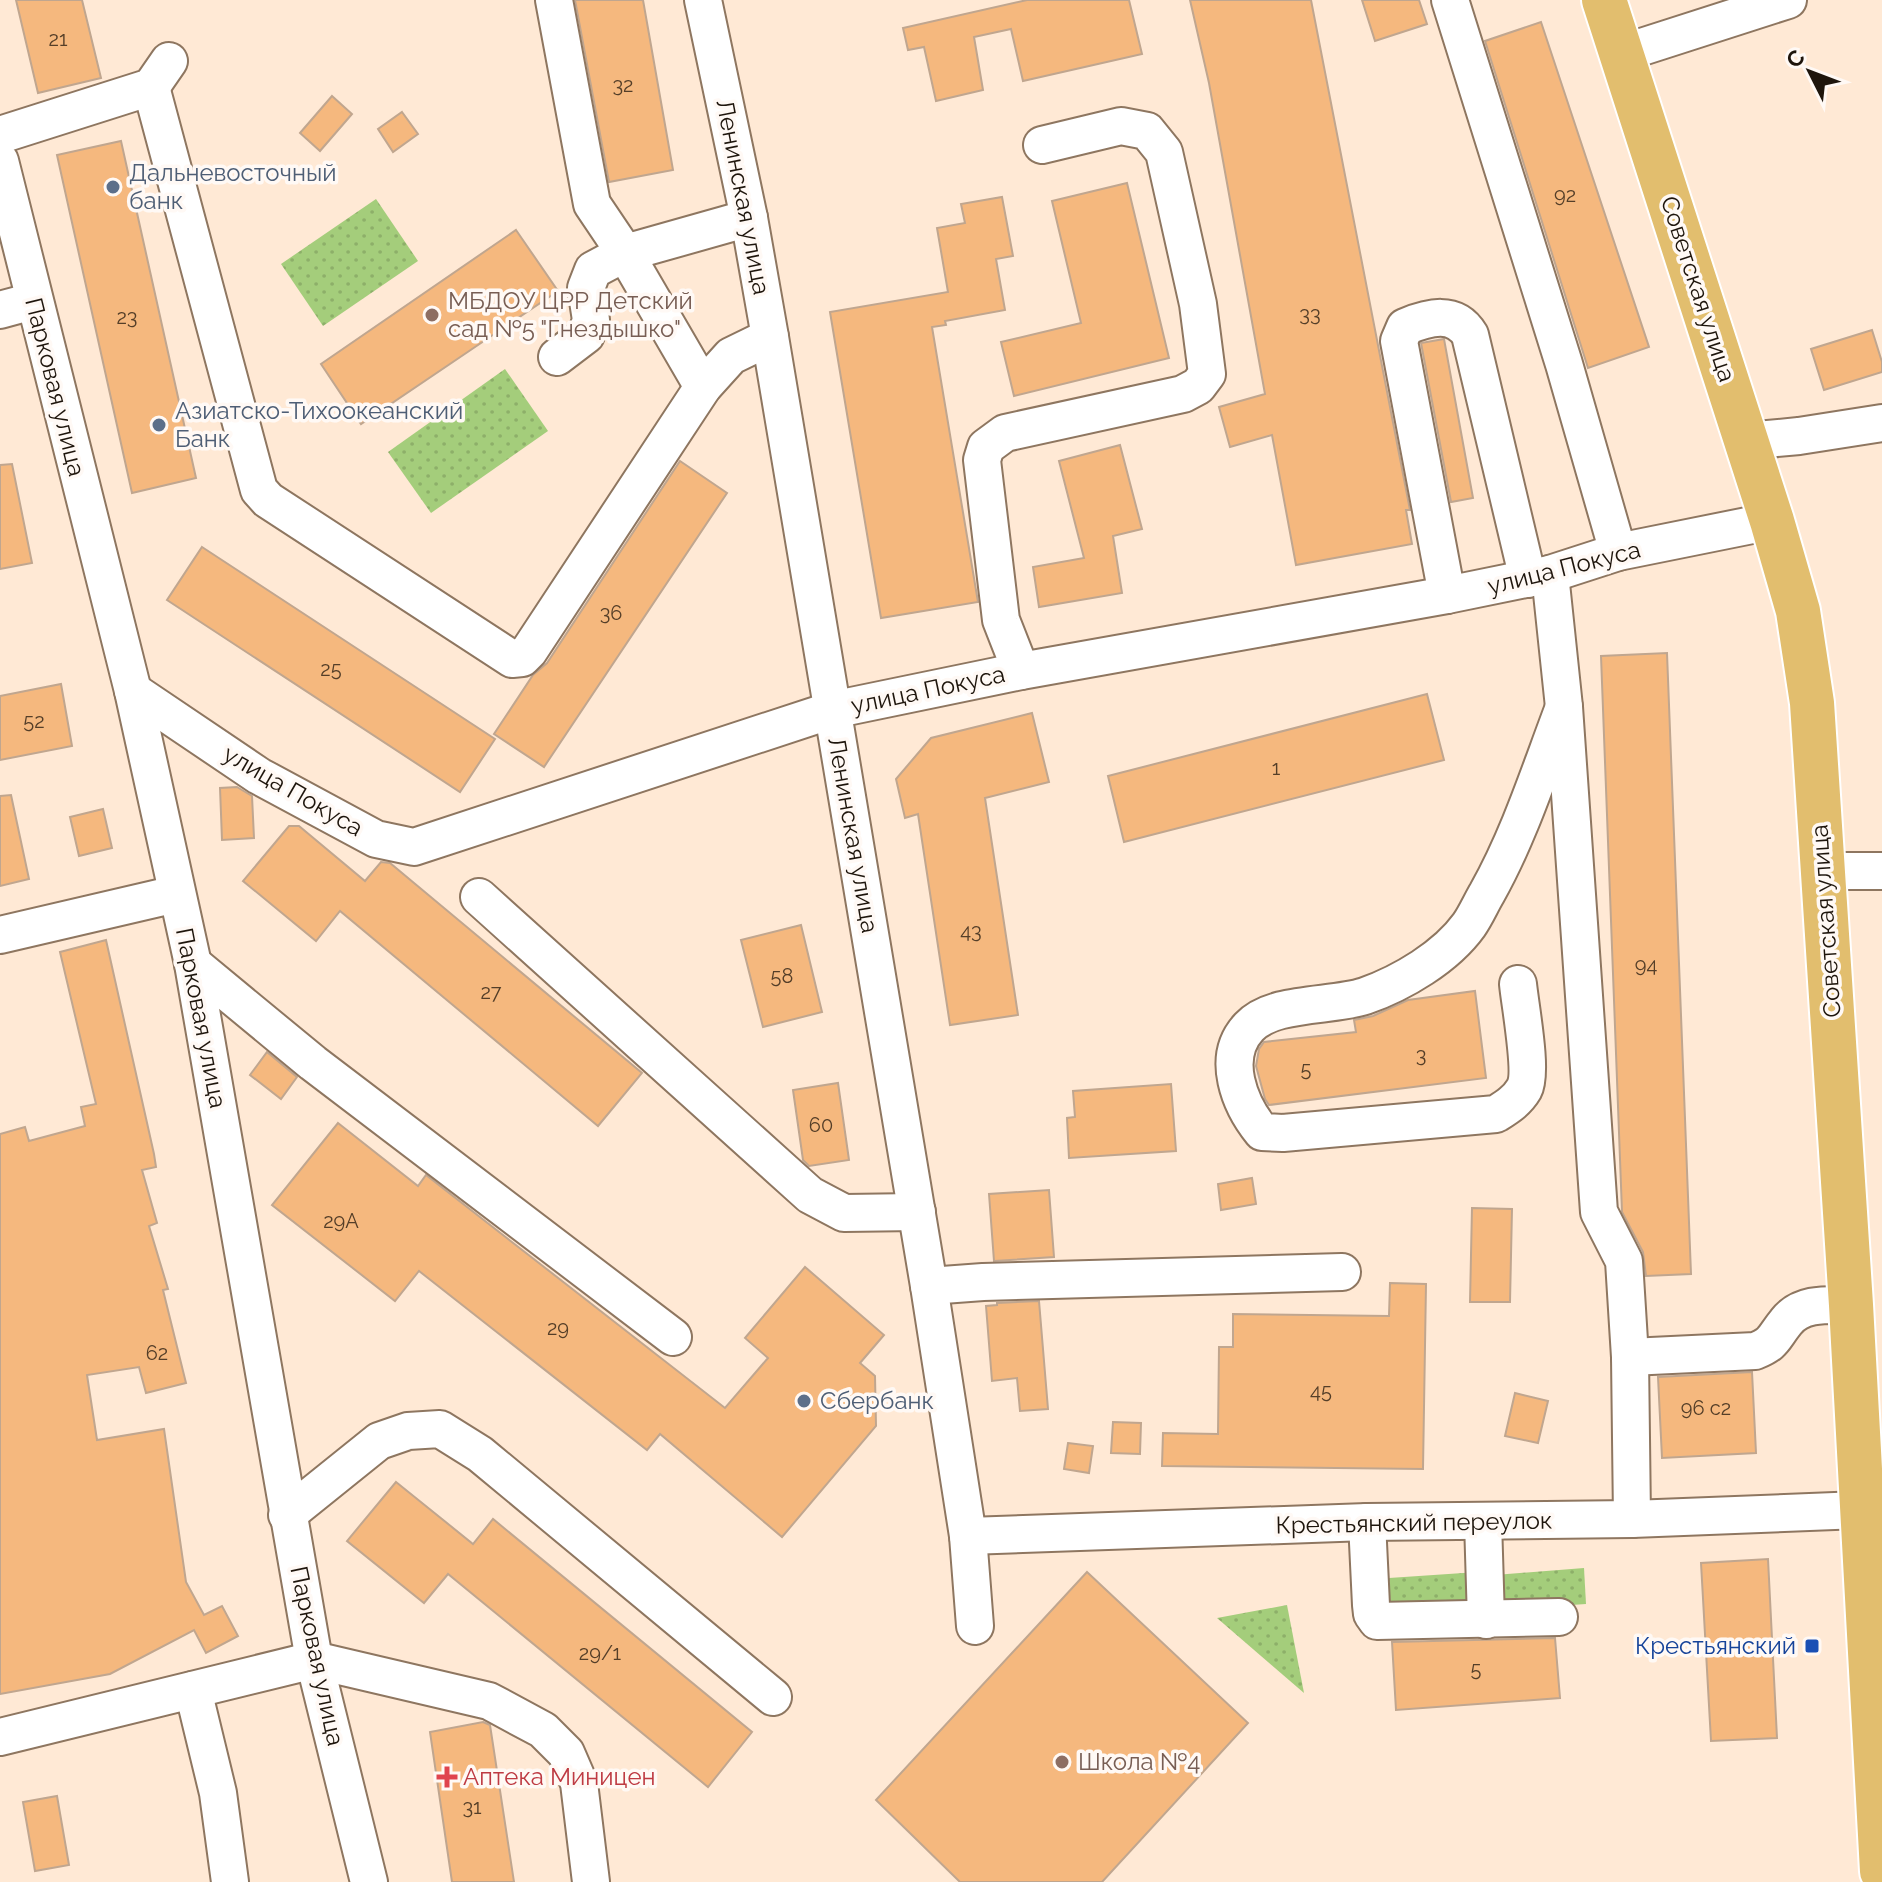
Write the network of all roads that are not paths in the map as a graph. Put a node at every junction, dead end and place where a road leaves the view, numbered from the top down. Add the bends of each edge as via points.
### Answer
1 (554, 0) edge
2 (703, 0) edge
3 (1450, 0) edge
4 (1604, 0) edge
5 (1777, 2) edge
6 (1623, 53) junction
7 (0, 135) edge
8 (1042, 145) dead end
9 (0, 161) edge
10 (749, 218) junction
11 (625, 253) junction
12 (17, 306) edge
13 (770, 337) junction
14 (557, 357) dead end
15 (703, 387) junction
16 (1882, 423) edge
17 (1746, 441) junction
18 (1772, 521) junction
19 (1618, 552) junction
20 (1539, 577) junction
21 (1447, 595) junction
22 (1021, 671) junction
23 (133, 691) junction
24 (1564, 707) junction
25 (832, 710) junction
26 (1823, 871) junction
27 (1882, 871) edge
28 (176, 894) junction
29 (479, 897) dead end
30 (0, 935) edge
31 (193, 964) junction
32 (1518, 984) dead end
33 (917, 1212) junction
34 (1342, 1272) dead end
35 (929, 1286) junction
36 (1851, 1305) junction
37 (673, 1337) dead end
38 (1630, 1357) junction
39 (1860, 1510) junction
40 (287, 1515) junction
41 (1632, 1519) junction
42 (1483, 1521) junction
43 (1367, 1522) junction
44 (968, 1536) junction
45 (1559, 1617) dead end
46 (1486, 1620) junction
47 (975, 1626) dead end
48 (314, 1660) junction
49 (193, 1690) junction
50 (773, 1697) dead end
51 (0, 1737) edge
52 (1882, 1871) edge
53 (230, 1882) edge
54 (369, 1882) edge
55 (591, 1882) edge

1 - 11 street via 592,204
2 - 10 street, Ленинская улица
3 - 19 street
4 - 6 main road, Советская улица
5 - 6 street
6 - 17 main road, Советская улица
7 - 15 street via 160,74 259,490 512,659 529,651
8 - 22 street via 1121,126 1147,131 1164,152 1198,304 1207,374 1183,394 1005,433 986,447 982,460 1001,620
9 - 12 street, Парковая улица
10 - 11 street
10 - 13 street, Ленинская улица
11 - 14 street via 593,270 586,288 591,320 586,335
11 - 15 street
12 - 23 street, Парковая улица
13 - 15 street via 731,356
13 - 25 street, Ленинская улица
16 - 17 street
17 - 18 main road, Советская улица
18 - 19 street, улица Покуса
18 - 26 main road, Советская улица via 1798,611 1810,688
19 - 20 street, улица Покуса
20 - 21 street, улица Покуса
20 - 21 street via 1470,335 1451,318 1420,321 1405,327 1399,341
20 - 24 street
21 - 22 street, улица Покуса
22 - 25 street, улица Покуса
23 - 25 street, улица Покуса via 259,776 376,839 414,847
23 - 28 street, Парковая улица
24 - 32 street via 1505,861 1469,925 1443,952 1392,984 1364,996 1274,1013 1250,1025 1237,1045 1238,1093 1262,1132 1496,1114 1526,1087
24 - 38 street via 1599,1212 1624,1261
25 - 33 street, Ленинская улица
26 - 27 street
26 - 36 main road, Советская улица
28 - 30 street
28 - 31 street, Парковая улица
29 - 33 street via 810,1195 844,1213
31 - 37 street via 313,1063
31 - 40 street, Парковая улица
33 - 35 street, Ленинская улица
34 - 35 street
35 - 44 street, Ленинская улица
36 - 38 street via 1813,1305 1788,1318 1771,1345 1755,1351
36 - 39 main road, Советская улица
38 - 41 street
39 - 41 street, Крестьянский переулок
39 - 52 main road, Советская улица
40 - 48 street, Парковая улица
40 - 50 street via 379,1441 408,1431 440,1429 480,1454
41 - 42 street, Крестьянский переулок
42 - 43 street, Крестьянский переулок
42 - 46 street
43 - 44 street, Крестьянский переулок
43 - 46 street via 1371,1605 1377,1621
44 - 47 street, Ленинская улица
45 - 46 street
48 - 49 street
48 - 54 street, Парковая улица
48 - 55 street via 489,1701 543,1730 566,1753 579,1783
49 - 51 street
49 - 53 street via 218,1793

